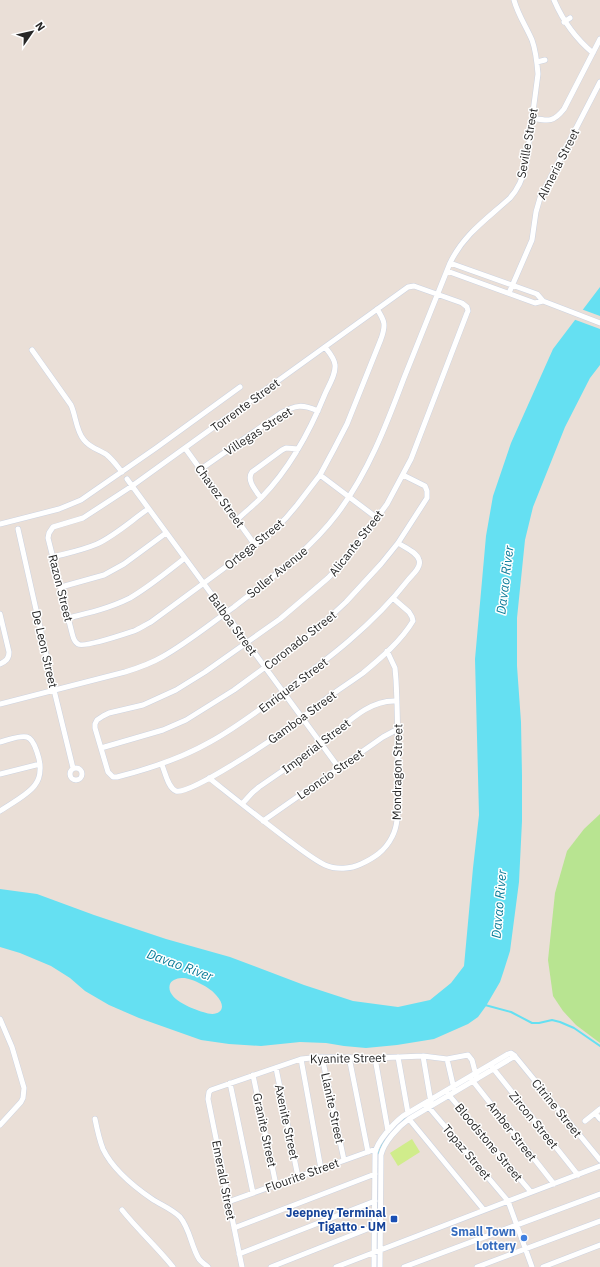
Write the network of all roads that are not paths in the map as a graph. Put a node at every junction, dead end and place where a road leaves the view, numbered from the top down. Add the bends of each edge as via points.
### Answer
1 (514, 0) edge
2 (554, 0) edge
3 (570, 18) dead end
4 (564, 22) junction
5 (600, 39) edge
6 (593, 53) junction
7 (545, 60) dead end
8 (537, 62) junction
9 (600, 82) edge
10 (532, 118) junction
11 (450, 263) junction
12 (447, 271) junction
13 (512, 285) junction
14 (509, 293) junction
15 (438, 294) junction
16 (545, 302) junction
17 (377, 309) junction
18 (600, 322) edge
19 (325, 347) junction
20 (32, 350) dead end
21 (240, 387) dead end
22 (318, 411) junction
23 (185, 448) junction
24 (298, 449) junction
25 (201, 469) junction
26 (122, 472) junction
27 (320, 475) junction
28 (403, 475) junction
29 (127, 479) dead end
30 (132, 486) junction
31 (349, 497) junction
32 (261, 498) junction
33 (148, 509) junction
34 (377, 518) junction
35 (237, 520) junction
36 (0, 524) edge
37 (18, 529) dead end
38 (51, 530) joint
39 (166, 533) junction
40 (398, 543) junction
41 (255, 545) junction
42 (53, 557) junction
43 (185, 558) junction
44 (203, 583) junction
45 (61, 587) junction
46 (394, 599) junction
47 (225, 613) junction
48 (0, 614) edge
49 (68, 618) junction
50 (2, 626) edge
51 (246, 642) junction
52 (78, 645) joint
53 (387, 651) junction
54 (0, 664) edge
55 (265, 668) junction
56 (54, 690) junction
57 (283, 692) junction
58 (397, 701) junction
59 (0, 704) edge
60 (302, 718) junction
61 (398, 729) junction
62 (0, 742) edge
63 (321, 744) junction
64 (101, 748) junction
65 (40, 764) junction
66 (162, 765) junction
67 (74, 768) dead end
68 (339, 768) junction
69 (0, 774) edge
70 (209, 778) junction
71 (242, 804) junction
72 (0, 810) edge
73 (263, 821) junction
74 (0, 1019) edge
75 (423, 1056) junction
76 (470, 1056) joint
77 (322, 1057) junction
78 (349, 1057) junction
79 (398, 1057) junction
80 (375, 1058) junction
81 (447, 1058) junction
82 (301, 1059) junction
83 (492, 1067) junction
84 (276, 1068) junction
85 (253, 1075) junction
86 (474, 1078) junction
87 (230, 1083) junction
88 (451, 1091) junction
89 (209, 1092) joint
90 (429, 1104) junction
91 (600, 1109) edge
92 (595, 1113) junction
93 (408, 1116) junction
94 (95, 1119) dead end
95 (600, 1119) edge
96 (585, 1121) dead end
97 (0, 1125) edge
98 (388, 1131) junction
99 (376, 1149) junction
100 (368, 1152) junction
101 (344, 1160) junction
102 (600, 1160) edge
103 (600, 1166) edge
104 (321, 1168) junction
105 (375, 1174) junction
106 (578, 1174) junction
107 (298, 1177) junction
108 (554, 1184) junction
109 (276, 1185) junction
110 (531, 1192) junction
111 (253, 1193) junction
112 (600, 1194) edge
113 (375, 1201) junction
114 (508, 1201) junction
115 (228, 1202) junction
116 (122, 1210) dead end
117 (484, 1210) junction
118 (600, 1221) edge
119 (375, 1226) junction
120 (517, 1226) junction
121 (234, 1228) junction
122 (600, 1245) edge
123 (526, 1249) junction
124 (380, 1250) junction
125 (374, 1253) junction
126 (239, 1254) junction
127 (173, 1267) edge
128 (208, 1267) edge
129 (242, 1267) edge
130 (271, 1267) edge
131 (336, 1267) edge
132 (374, 1267) edge
133 (380, 1267) edge
134 (404, 1267) edge
135 (477, 1267) edge
136 (532, 1267) edge
137 (543, 1267) edge

1 - 8 street, Seville Street via 532,40
2 - 4 street
3 - 4 street
4 - 6 street
5 - 6 street
6 - 10 street via 561,113 549,121
7 - 8 street
8 - 10 street, Seville Street via 538,74
9 - 13 street, Almeria Street via 544,188 536,212 532,240
10 - 11 street, Seville Street via 524,172 518,187 510,198 467,237
11 - 12 street, Soller Avenue
11 - 13 street
12 - 14 street
12 - 15 street, Soller Avenue
13 - 14 street, Almeria Street
13 - 16 street via 537,294
14 - 16 street via 535,303
15 - 17 street, Torrente Street via 410,286
15 - 28 street, Alicante Street via 465,305 468,311 424,429
15 - 31 street, Soller Avenue via 377,447
16 - 18 street
17 - 19 street, Torrente Street
17 - 27 street, Ortega Street via 384,322 383,334 347,424
19 - 22 street via 336,366
19 - 23 street, Torrente Street
20 - 26 street via 71,405 84,441 112,459
21 - 26 street
22 - 24 street
22 - 25 street, Villegas Street via 307,406 290,408
23 - 25 street, Chavez Street
23 - 30 street, Torrente Street
24 - 32 street
24 - 32 street via 282,450 249,475
25 - 35 street, Chavez Street
26 - 36 street via 73,504
27 - 31 street
27 - 41 street, Ortega Street via 286,518
28 - 34 street, Alicante Street
28 - 40 street, Coronado Street via 425,486 427,498
29 - 30 street, Balboa Street
30 - 33 street, Balboa Street
30 - 38 street, Torrente Street via 83,518
31 - 34 street
31 - 47 street, Soller Avenue via 326,528 298,556
32 - 35 street
33 - 39 street, Balboa Street
33 - 42 street via 98,543
34 - 51 street, Alicante Street via 348,557 328,578
35 - 41 street, Chavez Street
37 - 56 street, De Leon Street
38 - 42 street, Razon Street via 48,538
39 - 43 street, Balboa Street
39 - 45 street via 104,575
40 - 46 street, Enriquez Street via 417,556 419,564
40 - 55 street, Coronado Street via 334,615
41 - 44 street, Ortega Street
42 - 45 street, Razon Street
43 - 44 street, Balboa Street
43 - 49 street via 129,598 102,609
44 - 47 street, Balboa Street
44 - 52 street, Ortega Street via 164,613 135,631
45 - 49 street, Razon Street
46 - 53 street, Gamboa Street via 409,612 413,621
46 - 57 street, Enriquez Street via 319,667
47 - 51 street, Balboa Street
47 - 56 street, Soller Avenue via 162,657 145,665
48 - 50 street
49 - 52 street, Razon Street
50 - 54 street via 10,652 7,660
51 - 55 street, Balboa Street
51 - 64 street, Alicante Street via 176,690 143,705 109,713 97,720 96,728
53 - 58 street, Mondragon Street via 395,668
53 - 60 street, Gamboa Street
55 - 57 street, Balboa Street
55 - 64 street, Coronado Street via 186,720 163,730
56 - 59 street, Soller Avenue
56 - 67 street, De Leon Street
57 - 60 street, Balboa Street
57 - 66 street, Enriquez Street via 223,734
58 - 61 street, Mondragon Street
58 - 63 street, Imperial Street via 383,702 351,719
60 - 63 street, Balboa Street
60 - 70 street, Gamboa Street via 249,755
61 - 68 street, Leoncio Street
61 - 73 street, Mondragon Street via 396,828 387,846 371,860 346,868 326,865
62 - 65 street via 28,737 33,740
63 - 68 street, Balboa Street
63 - 71 street, Imperial Street via 252,792
64 - 66 street, Enriquez Street via 106,768 110,775 117,777
65 - 69 street
65 - 72 street via 39,775 29,791
66 - 70 street, Gamboa Street via 172,788 176,790 182,791
68 - 73 street, Leoncio Street
70 - 71 street, Mondragon Street
71 - 73 street, Mondragon Street
74 - 97 street via 12,1047 24,1093 18,1106
75 - 79 street, Kyanite Street
75 - 81 street, Kyanite Street
75 - 90 street
76 - 81 street, Kyanite Street
76 - 86 street, Amber Street
77 - 78 street, Kyanite Street
77 - 82 street, Kyanite Street
77 - 101 street, Llanite Street
78 - 80 street, Kyanite Street
78 - 100 street
79 - 80 street, Kyanite Street
79 - 93 street
80 - 98 street
81 - 88 street
82 - 84 street, Kyanite Street
82 - 104 street
83 - 86 street
83 - 102 street, Citrine Street via 515,1056
83 - 106 street, Zircon Street
84 - 85 street, Kyanite Street
84 - 107 street, Axenite Street
85 - 87 street, Kyanite Street
85 - 109 street, Granite Street
86 - 88 street
86 - 108 street, Amber Street
87 - 89 street, Kyanite Street
87 - 111 street
88 - 90 street
88 - 110 street, Bloodstone Street
89 - 115 street, Emerald Street via 208,1099
90 - 93 street
90 - 114 street, Topaz Street
91 - 92 street
92 - 95 street
92 - 96 street
93 - 98 street via 399,1119
93 - 117 street
93 - 124 street via 382,1151
94 - 128 street via 103,1148 116,1168 137,1188 181,1218 198,1257
98 - 99 street
99 - 100 street, Flourite Street
99 - 105 street
100 - 101 street, Flourite Street
101 - 104 street, Flourite Street
103 - 106 street
104 - 107 street, Flourite Street
105 - 113 street
105 - 121 street
106 - 108 street
107 - 109 street, Flourite Street
108 - 110 street
109 - 111 street, Flourite Street
110 - 114 street
111 - 115 street, Flourite Street
112 - 120 street
113 - 119 street
113 - 126 street
114 - 117 street
114 - 120 street
115 - 121 street, Emerald Street
116 - 127 street
117 - 124 street
118 - 123 street
119 - 125 street
119 - 130 street
120 - 123 street
120 - 134 street
121 - 126 street, Emerald Street
122 - 137 street
123 - 135 street
123 - 136 street
124 - 125 street
124 - 133 street
125 - 131 street
125 - 132 street
126 - 129 street, Emerald Street

